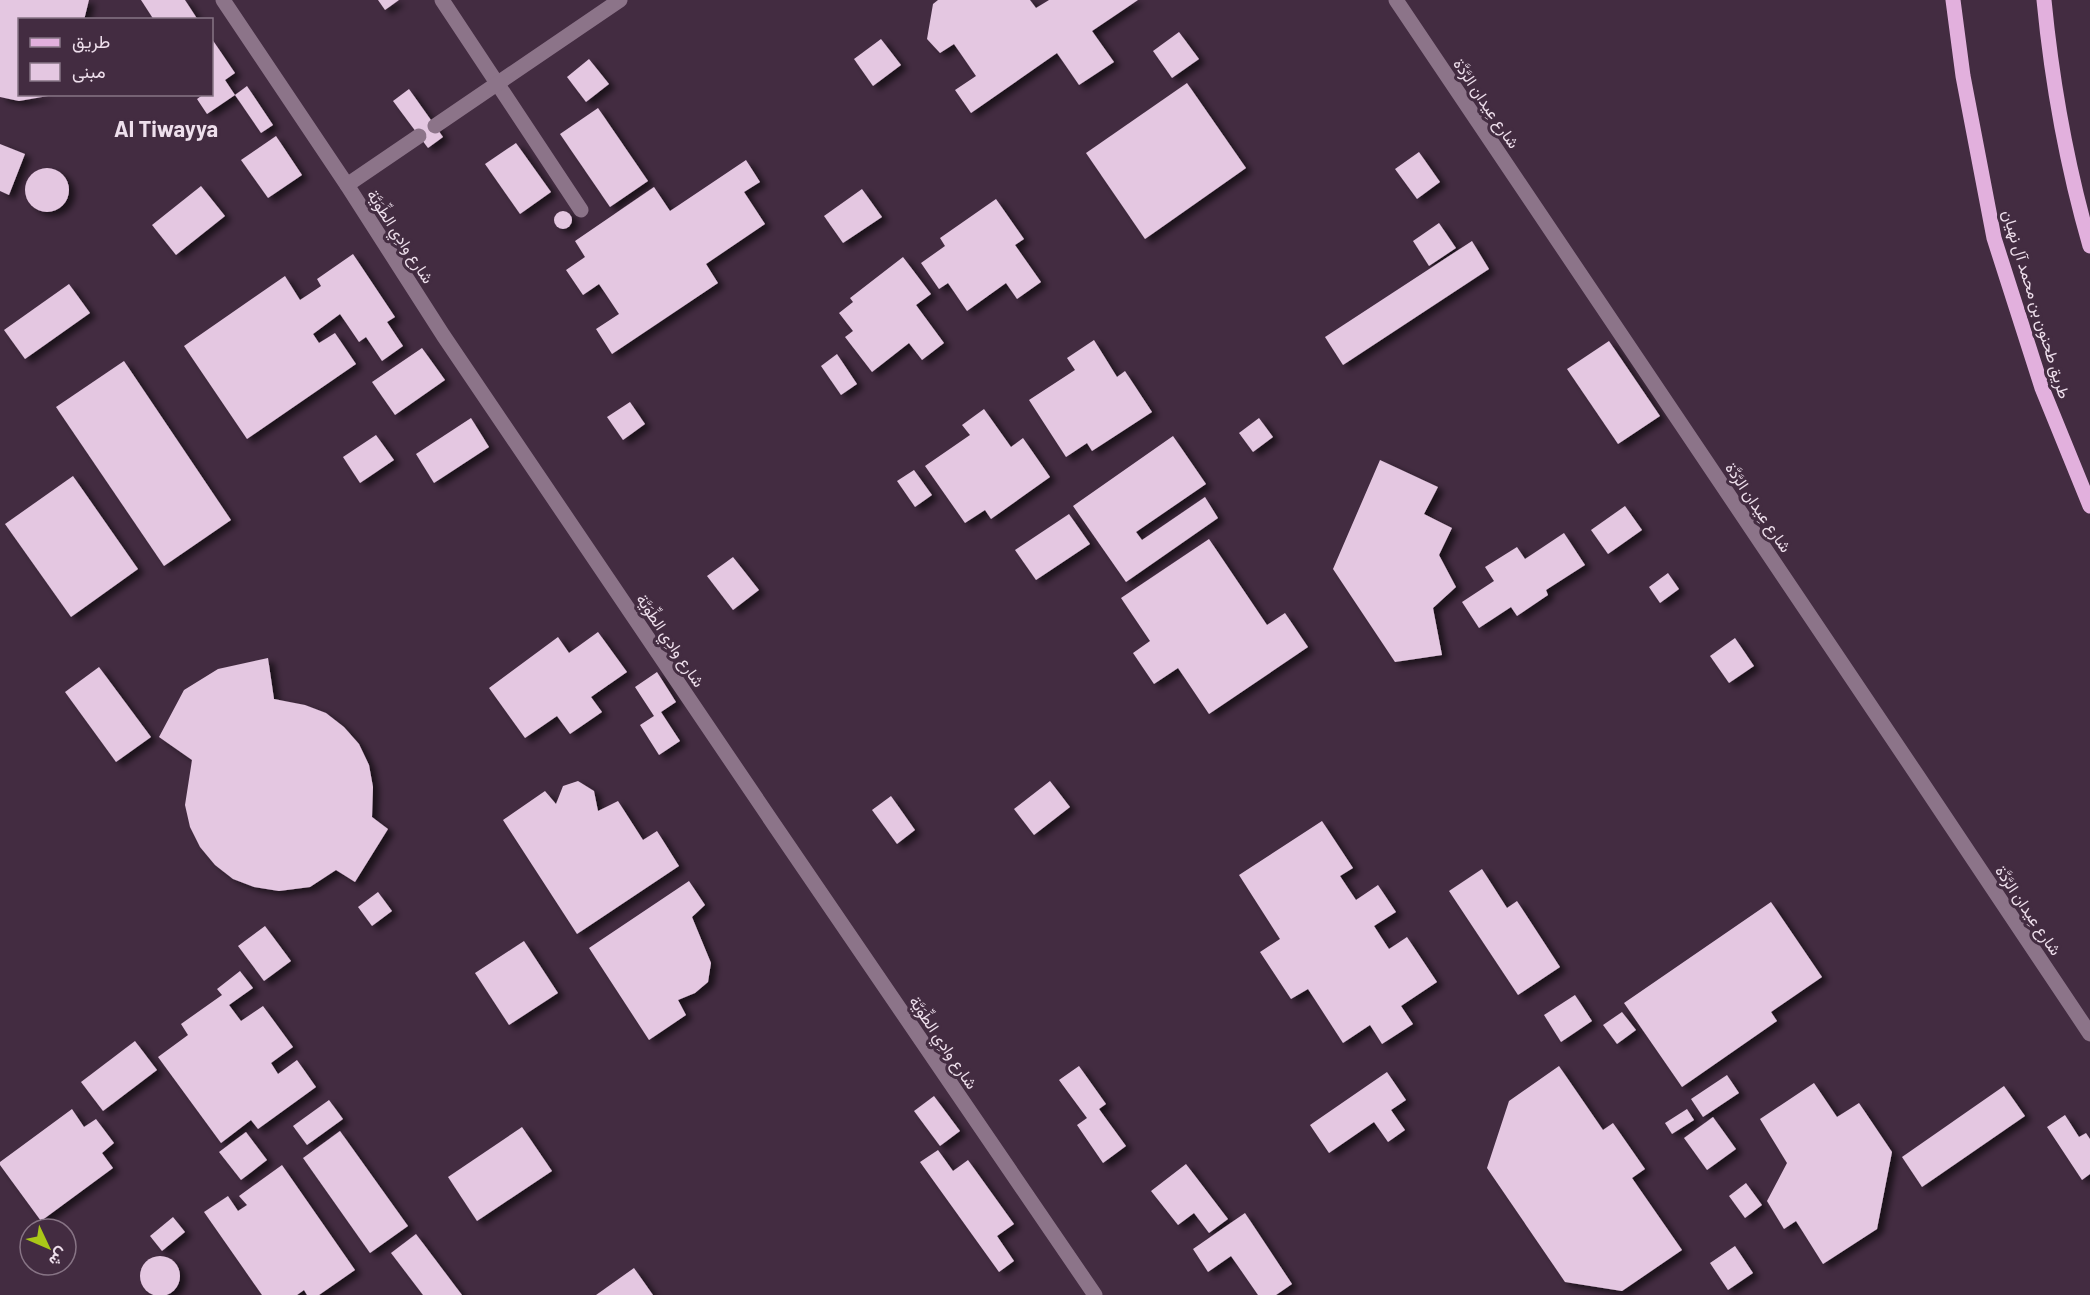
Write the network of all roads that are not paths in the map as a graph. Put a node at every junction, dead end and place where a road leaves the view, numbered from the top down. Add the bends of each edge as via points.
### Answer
1 (223, 0) edge
2 (442, 0) edge
3 (620, 0) edge
4 (1396, 0) edge
5 (1953, 0) edge
6 (2043, 0) edge
7 (497, 83) junction
8 (435, 126) dead end
9 (419, 136) dead end
10 (347, 184) junction
11 (581, 210) dead end
12 (2090, 246) edge
13 (2090, 506) edge
14 (2090, 1034) edge
15 (1095, 1295) edge

1 - 10 street, شارع وادِي الطِّوَيَّة
2 - 7 street
3 - 7 street
4 - 14 street, شارع عِيدان الرَّدَّة
5 - 13 main road, طريق طحنون بن محمد آل نهيان via 1963,76 1994,238 2042,388
6 - 12 main road via 2061,122
7 - 8 street
7 - 11 street
9 - 10 street
10 - 15 street, شارع وادِي الطِّوَيَّة via 443,335

